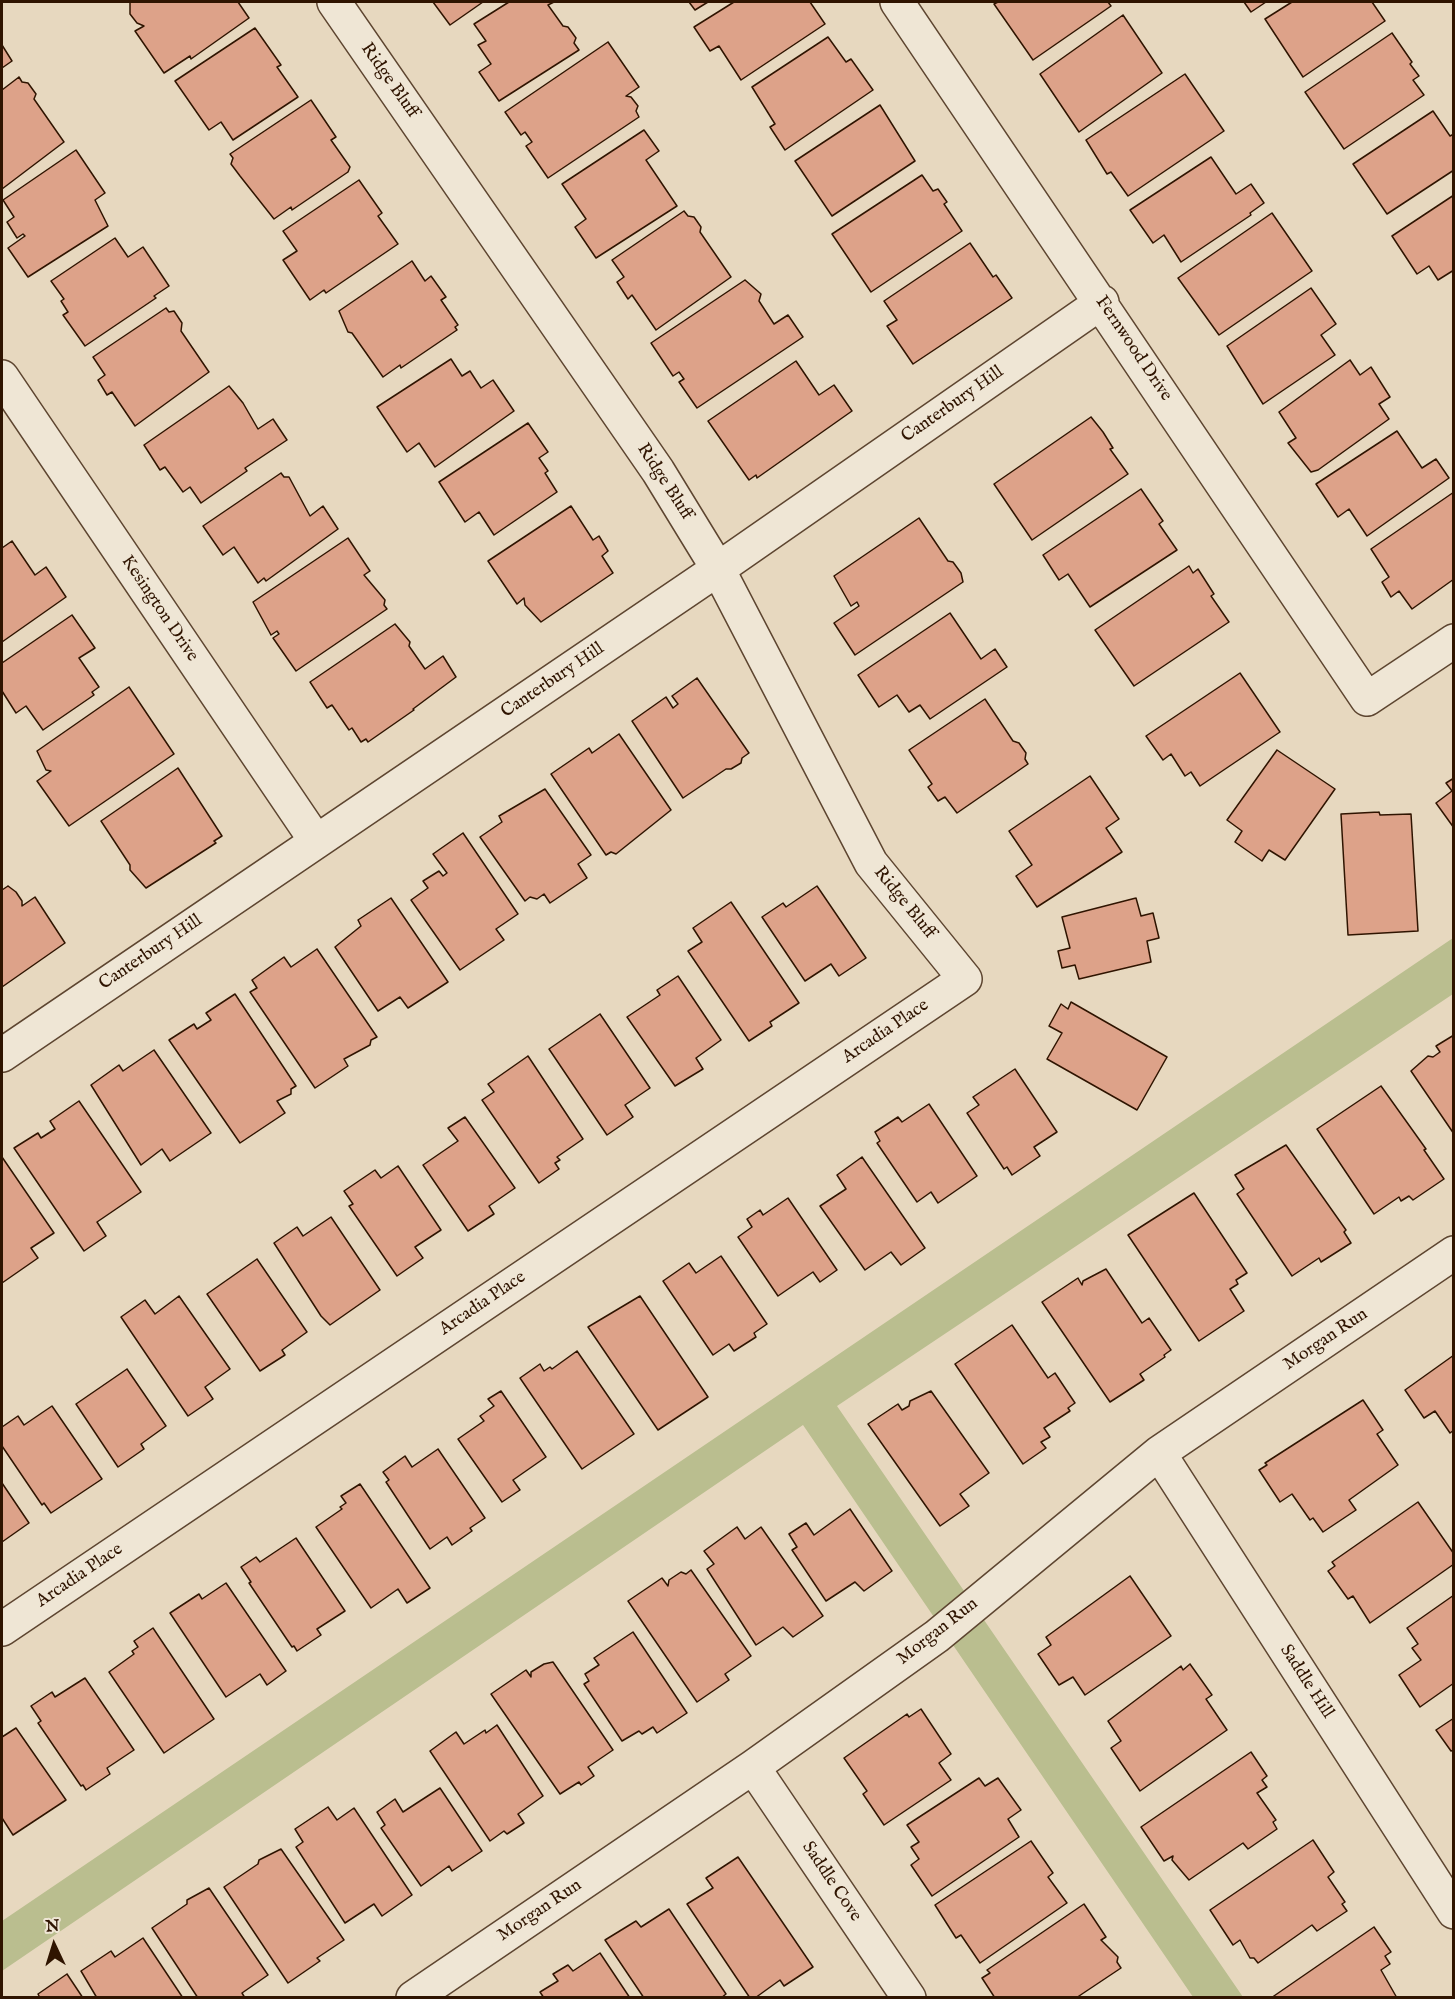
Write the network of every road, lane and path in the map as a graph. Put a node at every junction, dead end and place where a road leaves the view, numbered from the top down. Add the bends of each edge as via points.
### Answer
1 (334, 2) edge
2 (897, 2) edge
3 (1102, 302) junction
4 (2, 377) edge
5 (718, 569) junction
6 (1454, 641) edge
7 (316, 841) junction
8 (964, 979) joint
9 (2, 1055) edge
10 (1454, 1253) edge
11 (1159, 1453) junction
12 (2, 1629) edge
13 (753, 1767) junction
14 (1454, 1912) edge
15 (413, 1998) edge
16 (909, 1998) edge

1 - 5 street, Ridge Bluff via 658,471
2 - 3 street, Fernwood Drive
3 - 5 street, Canterbury Hill
3 - 6 street, Fernwood Drive via 1367,699
4 - 7 street, Kesington Drive
5 - 7 street, Canterbury Hill
5 - 8 street, Ridge Bluff via 871,863
7 - 9 street, Canterbury Hill
8 - 12 street, Arcadia Place
10 - 11 street, Morgan Run
11 - 13 street, Morgan Run via 937,1636
11 - 14 street, Saddle Hill
13 - 15 street, Morgan Run
13 - 16 street, Saddle Cove

